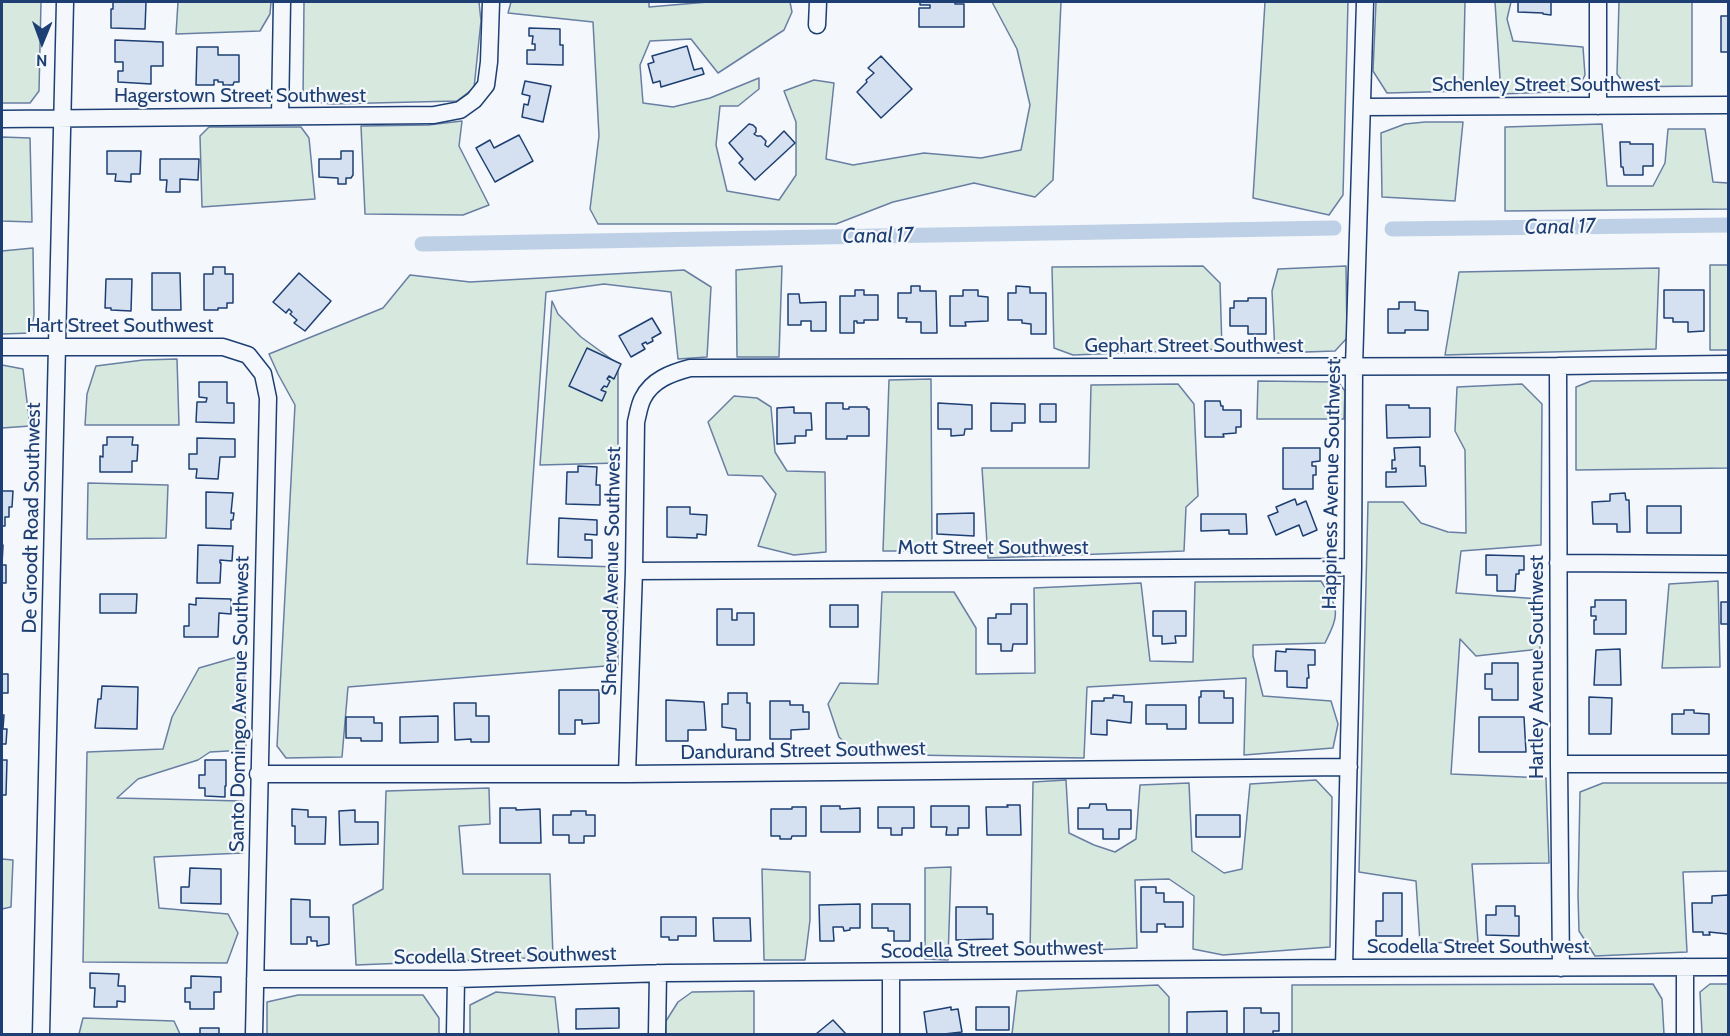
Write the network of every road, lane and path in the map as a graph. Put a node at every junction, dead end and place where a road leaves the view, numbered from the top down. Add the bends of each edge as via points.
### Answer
1 (64, 2) edge
2 (282, 2) edge
3 (491, 2) edge
4 (818, 2) edge
5 (1365, 2) edge
6 (1598, 2) edge
7 (817, 25) dead end
8 (1728, 105) edge
9 (1598, 106) junction
10 (1363, 107) junction
11 (280, 116) junction
12 (2, 118) edge
13 (62, 118) junction
14 (2, 347) edge
15 (57, 347) junction
16 (1728, 364) edge
17 (1558, 366) junction
18 (1354, 367) junction
19 (264, 374) joint
20 (662, 378) joint
21 (1558, 563) junction
22 (1728, 564) edge
23 (1353, 567) junction
24 (634, 571) junction
25 (1558, 764) junction
26 (1728, 764) edge
27 (1349, 767) junction
28 (258, 774) junction
29 (627, 774) junction
30 (1684, 967) junction
31 (1728, 967) edge
32 (1344, 968) junction
33 (1561, 968) junction
34 (891, 972) junction
35 (658, 974) junction
36 (255, 979) junction
37 (456, 979) junction
38 (42, 1035) edge
39 (254, 1035) edge
40 (455, 1035) edge
41 (657, 1035) edge
42 (891, 1035) edge
43 (1684, 1035) edge

1 - 13 street, De Groodt Road Southwest
2 - 11 street
3 - 11 street, Hagerstown Street Southwest via 486,85 460,110 434,115
4 - 7 street
5 - 10 street, Happiness Avenue Southwest
6 - 9 street
8 - 9 street, Schenley Street Southwest
9 - 10 street, Schenley Street Southwest
10 - 18 street, Happiness Avenue Southwest
11 - 13 street, Hagerstown Street Southwest
12 - 13 street, Hagerstown Street Southwest
13 - 15 street, De Groodt Road Southwest
14 - 15 street, Hart Street Southwest
15 - 19 street, Hart Street Southwest via 223,347 248,355
15 - 38 street, De Groodt Road Southwest
16 - 17 street, Gephart Street Southwest
17 - 18 street, Gephart Street Southwest
17 - 21 street, Hartley Avenue Southwest
18 - 20 street, Gephart Street Southwest via 690,368
18 - 23 street, Happiness Avenue Southwest
19 - 28 street, Santo Domingo Avenue Southwest via 268,398
20 - 24 street, Sherwood Avenue Southwest via 642,399 636,422
21 - 22 street
21 - 25 street, Hartley Avenue Southwest
23 - 24 street, Mott Street Southwest
23 - 27 street, Happiness Avenue Southwest
24 - 29 street, Sherwood Avenue Southwest
25 - 26 street
25 - 33 street, Hartley Avenue Southwest
27 - 29 street, Dandurand Street Southwest
27 - 32 street, Happiness Avenue Southwest
28 - 29 street, Dandurand Street Southwest
28 - 36 street, Santo Domingo Avenue Southwest
30 - 31 street, Scodella Street Southwest
30 - 33 street, Scodella Street Southwest
30 - 43 street
32 - 33 street, Scodella Street Southwest
32 - 34 street, Scodella Street Southwest
34 - 35 street, Scodella Street Southwest
34 - 42 street
35 - 37 street, Scodella Street Southwest
35 - 41 street
36 - 37 street, Scodella Street Southwest
36 - 39 street, Santo Domingo Avenue Southwest
37 - 40 street

